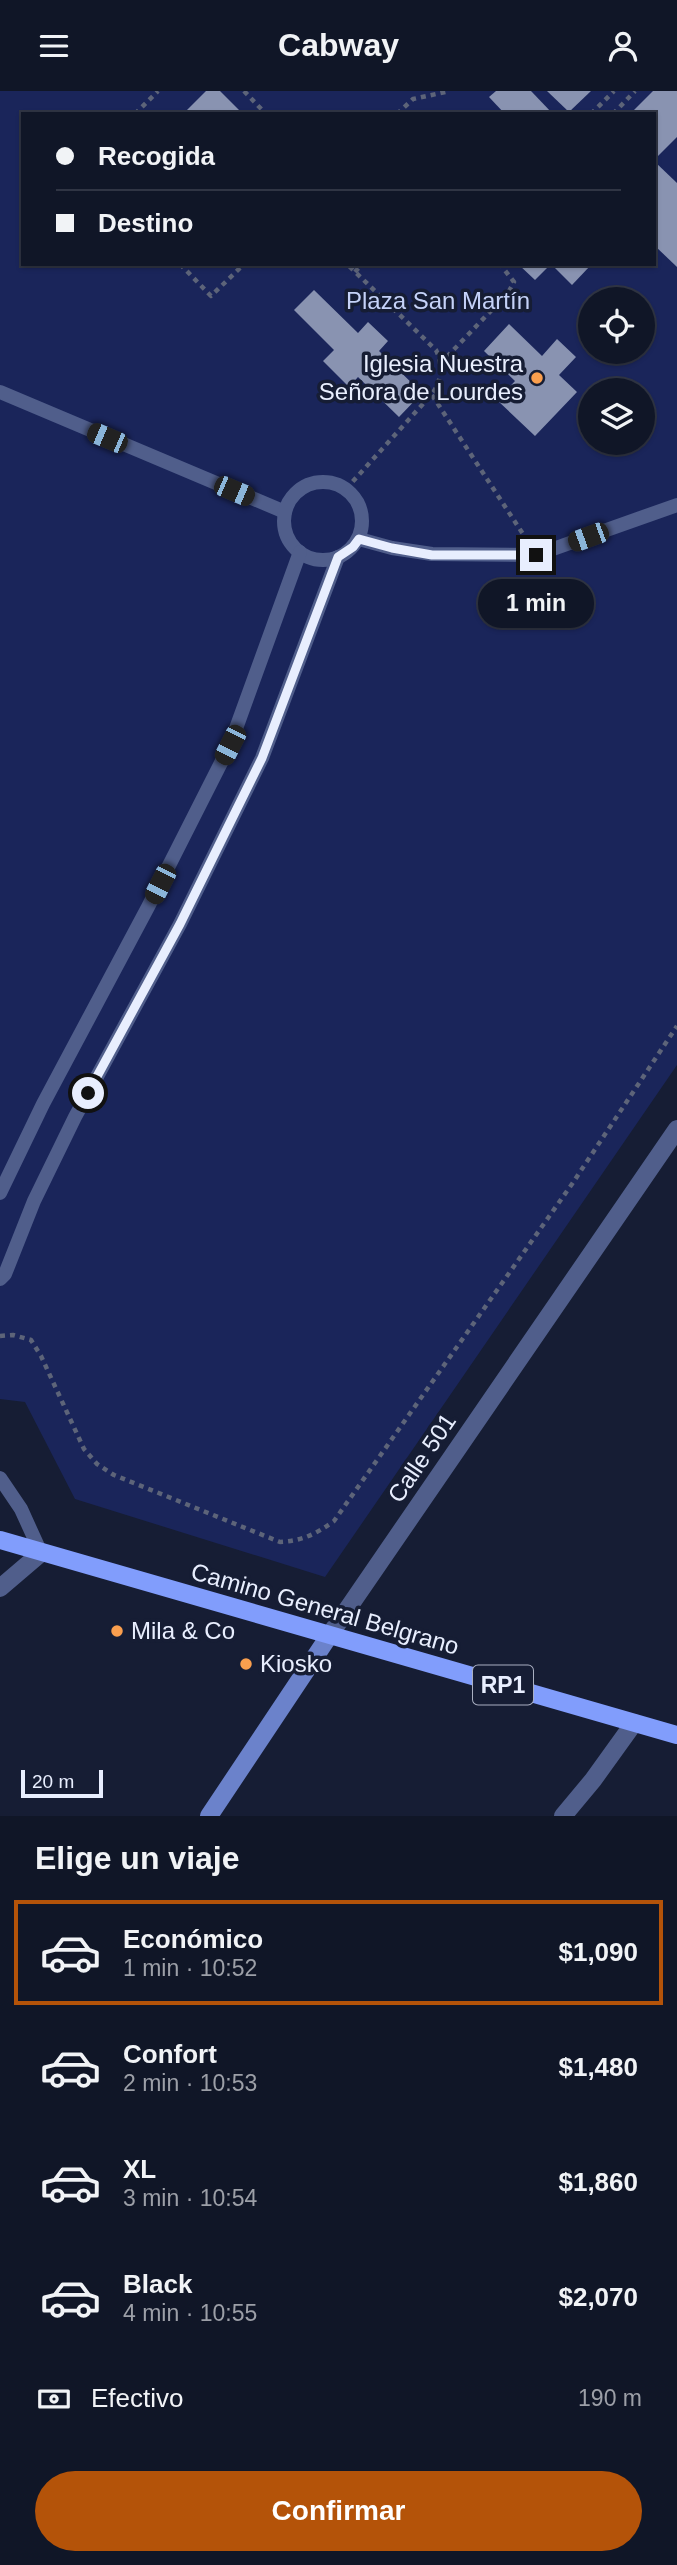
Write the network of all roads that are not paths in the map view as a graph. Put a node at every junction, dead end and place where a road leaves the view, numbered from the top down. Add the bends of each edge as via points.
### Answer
1 (0, 392) edge
2 (677, 505) edge
3 (285, 512) junction
4 (359, 539) junction
5 (300, 552) junction
6 (338, 557) junction
7 (677, 1129) edge
8 (0, 1193) edge
9 (0, 1279) edge
10 (0, 1478) edge
11 (0, 1540) edge
12 (41, 1553) junction
13 (0, 1588) edge
14 (329, 1636) junction
15 (634, 1723) junction
16 (677, 1735) edge
17 (209, 1816) edge
18 (563, 1816) edge

1 - 3 lane
2 - 4 lane via 536,555 432,555
3 - 4 lane via 298,491 310,484 334,484 354,496 363,517
3 - 5 lane via 286,534
4 - 6 lane
5 - 6 lane via 318,560
5 - 8 lane via 230,745
6 - 9 lane via 262,758 180,924 75,1117
7 - 14 street, Calle 501
10 - 12 lane via 21,1509
11 - 12 main road, Camino General Belgrano / RP1
12 - 13 street
12 - 14 main road, Camino General Belgrano / RP1
14 - 15 main road, Camino General Belgrano / RP1
14 - 17 street, Calle 501
15 - 16 main road, Camino General Belgrano / RP1
15 - 18 street

